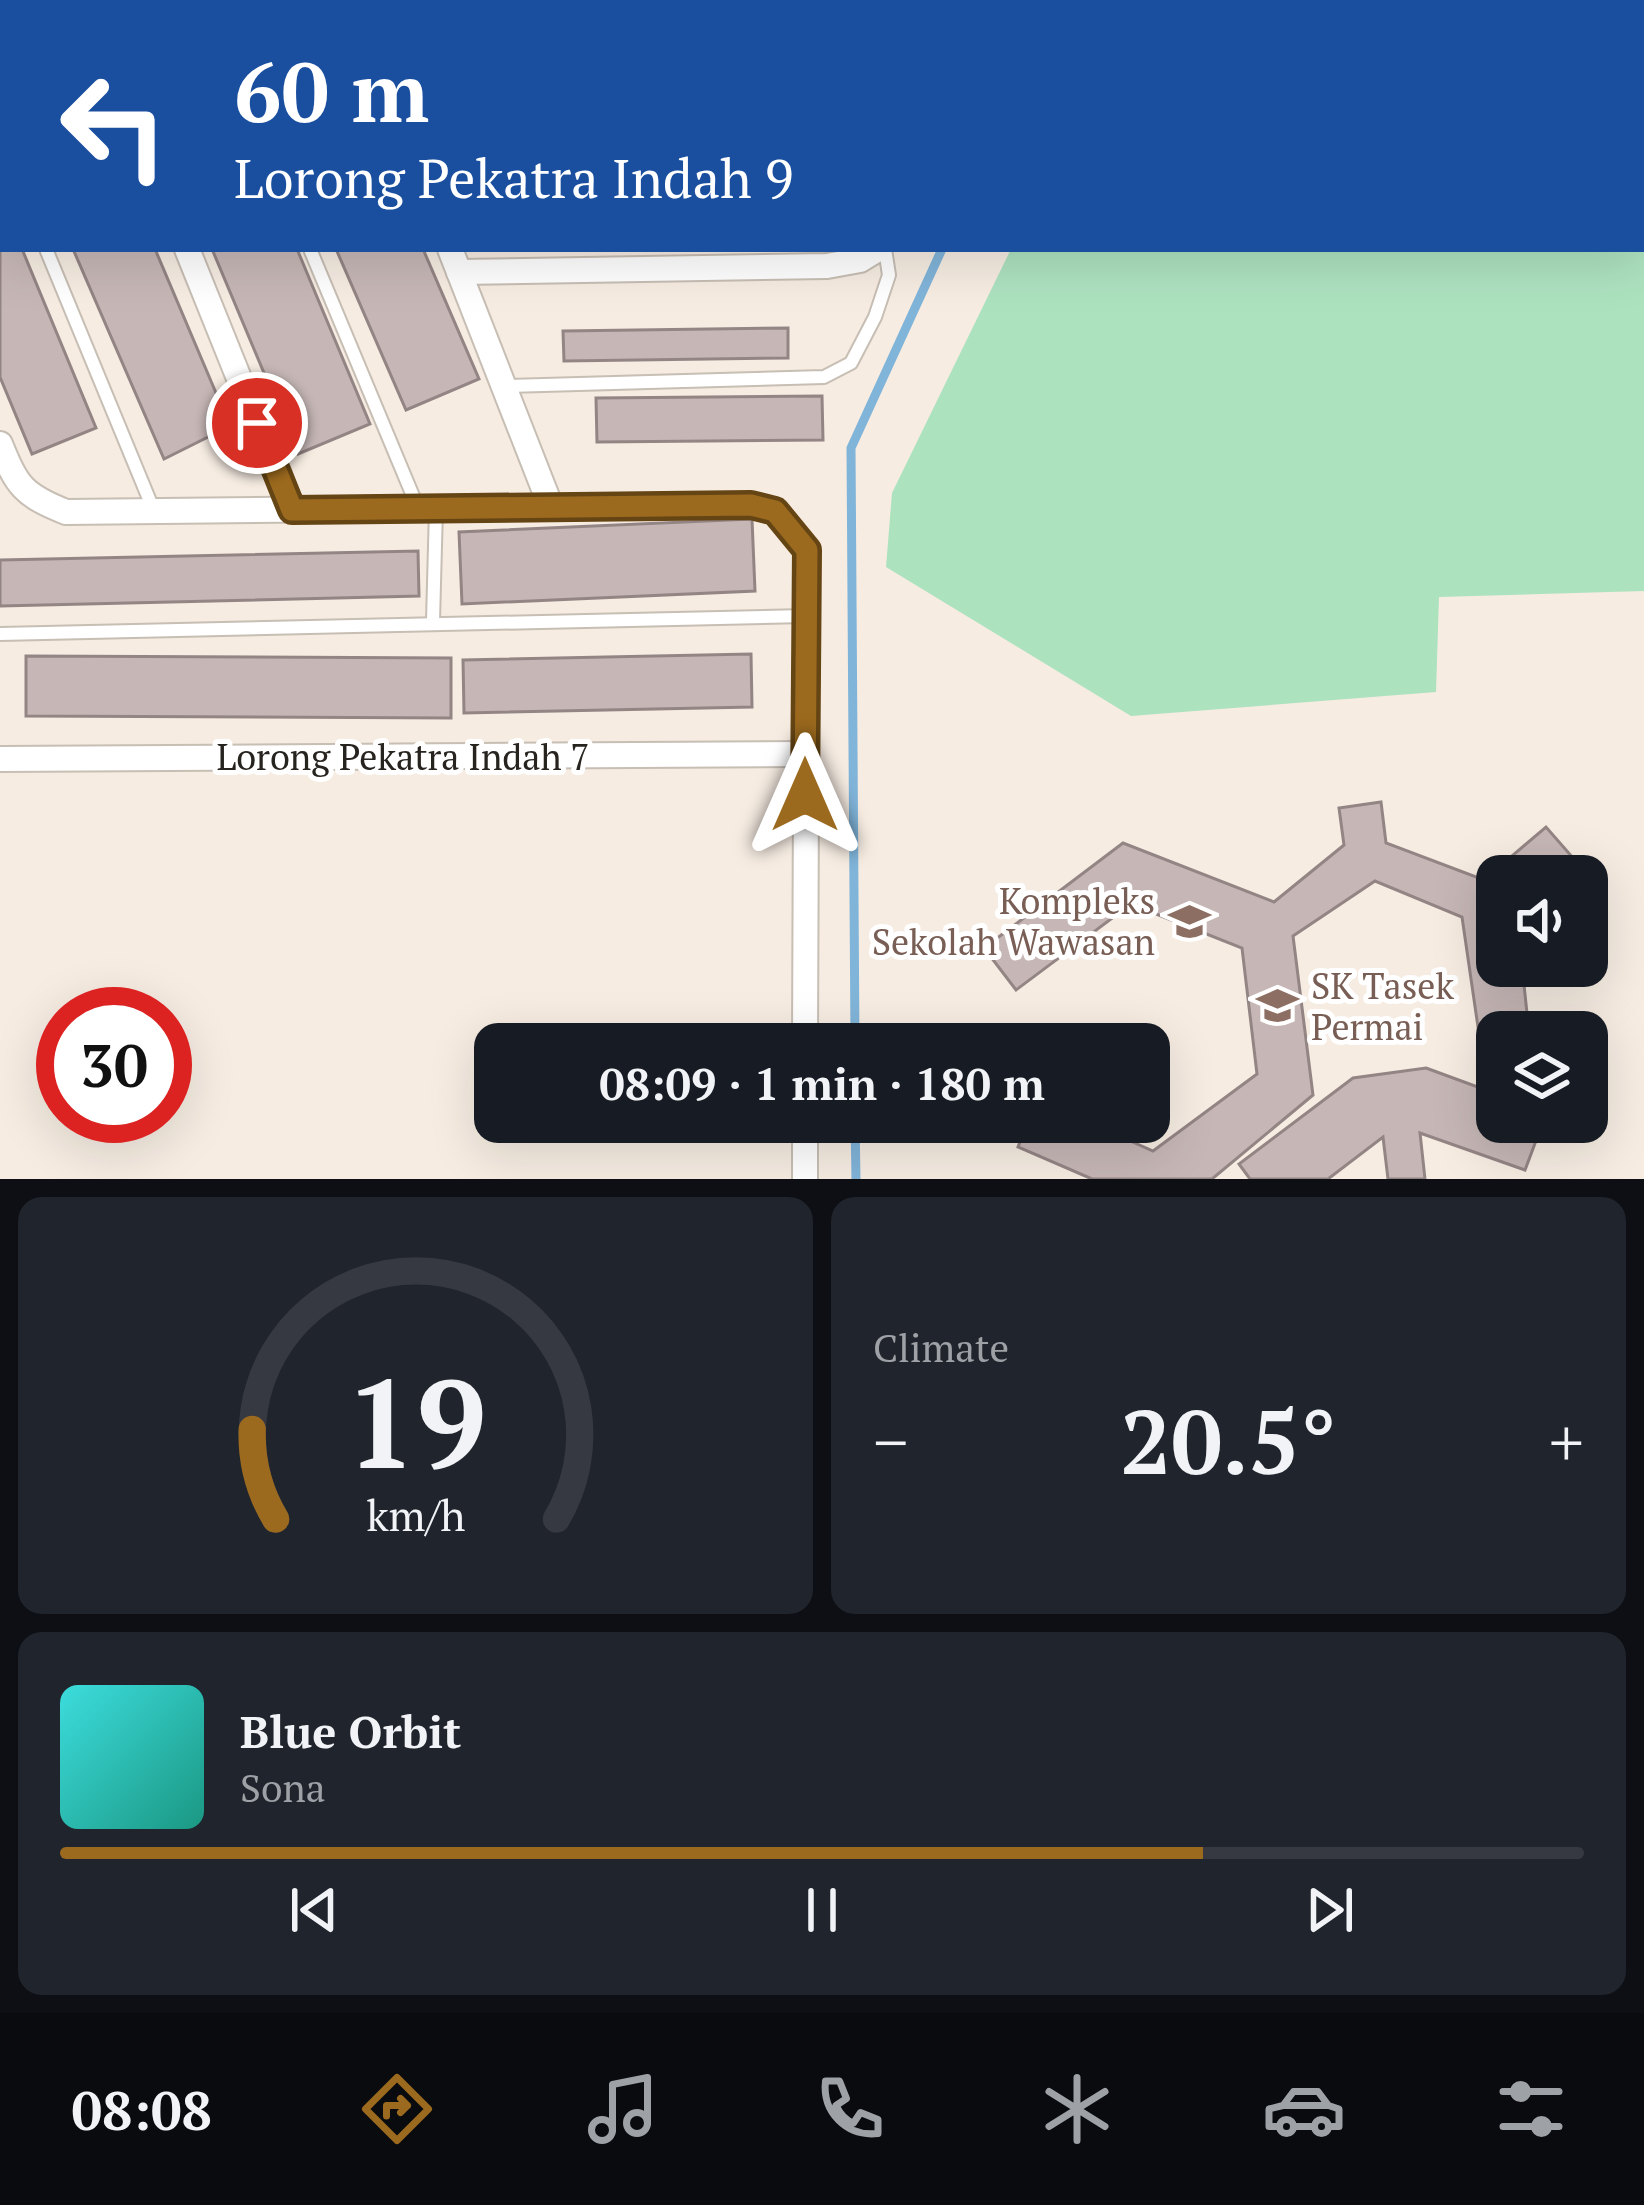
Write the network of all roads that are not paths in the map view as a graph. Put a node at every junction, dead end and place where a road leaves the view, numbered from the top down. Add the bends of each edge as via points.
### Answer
1 (47, 252) edge
2 (188, 252) edge
3 (311, 252) edge
4 (875, 252) edge
5 (882, 252) edge
6 (454, 261) edge
7 (506, 386) junction
8 (0, 444) edge
9 (551, 507) junction
10 (427, 508) junction
11 (292, 510) junction
12 (154, 511) junction
13 (806, 616) junction
14 (434, 621) junction
15 (0, 634) edge
16 (805, 754) junction
17 (0, 759) edge
18 (805, 1023) edge
19 (805, 1143) edge
20 (805, 1179) edge

1 - 12 lane
2 - 11 street
3 - 10 lane
4 - 6 street via 827,266
5 - 7 lane via 890,275 875,317 851,363 824,377
6 - 7 street
7 - 9 street
8 - 12 street via 17,484 35,500 66,512
9 - 10 street
9 - 13 street via 775,511 807,550
10 - 11 street
10 - 14 lane
11 - 12 street
13 - 14 lane
13 - 16 street
14 - 15 lane
16 - 17 street, Lorong Pekatra Indah 7
16 - 18 street
19 - 20 street

